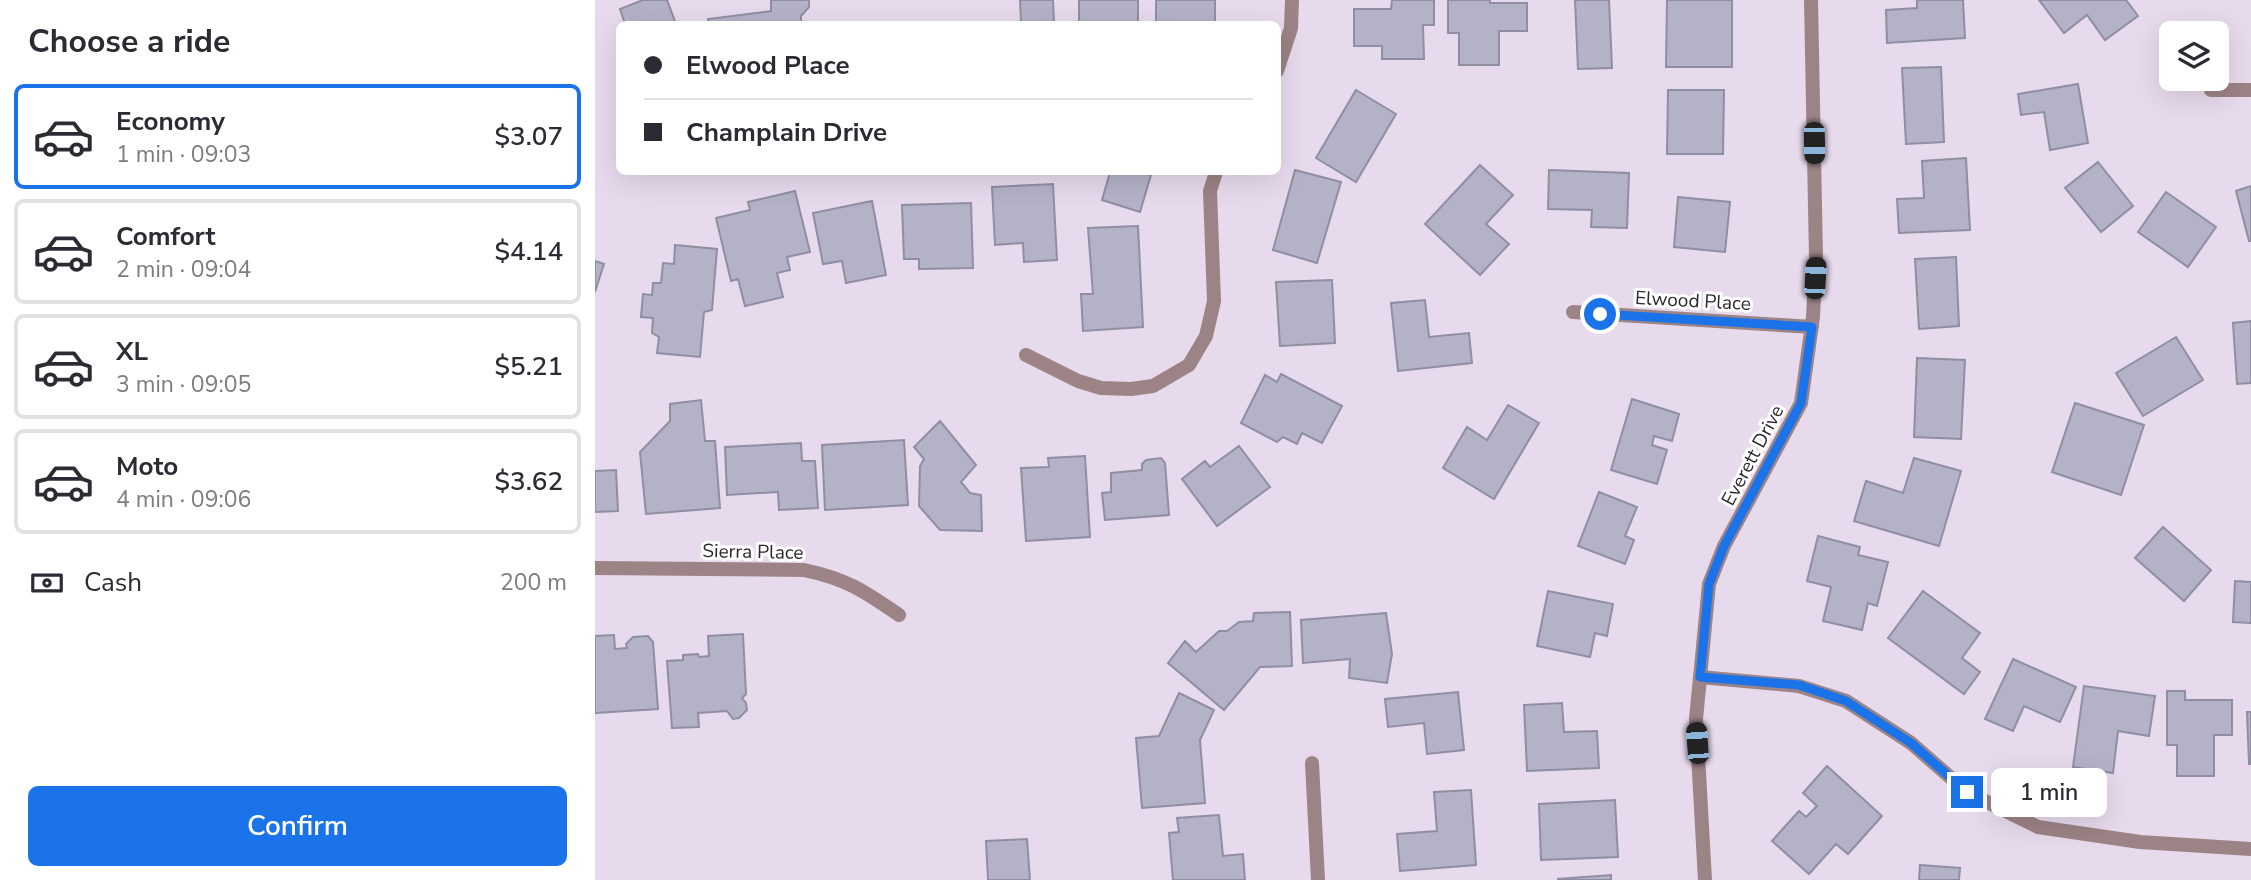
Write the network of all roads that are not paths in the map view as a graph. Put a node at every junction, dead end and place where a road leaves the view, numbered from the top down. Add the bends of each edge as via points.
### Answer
1 (1292, 0) edge
2 (1811, 0) edge
3 (1281, 59) edge
4 (2229, 90) edge
5 (2251, 90) edge
6 (1215, 175) edge
7 (1573, 312) dead end
8 (1812, 327) junction
9 (1026, 355) dead end
10 (595, 568) edge
11 (899, 615) dead end
12 (1700, 677) junction
13 (1312, 763) dead end
14 (2251, 849) edge
15 (1318, 880) edge
16 (1705, 880) edge

1 - 3 street via 1291,28
2 - 8 street, Everett Drive via 1816,258
4 - 5 street
6 - 9 street via 1210,191 1214,301 1206,336 1189,365 1153,386 1131,390 1078,381
7 - 8 street, Elwood Place
8 - 12 street, Everett Drive via 1801,403 1724,546 1709,584
10 - 11 street, Sierra Place via 804,570 834,576
12 - 14 street via 1799,685 1846,701 1911,743 1967,792 2038,827 2140,842
12 - 16 street, Everett Drive via 1696,719
13 - 15 street

